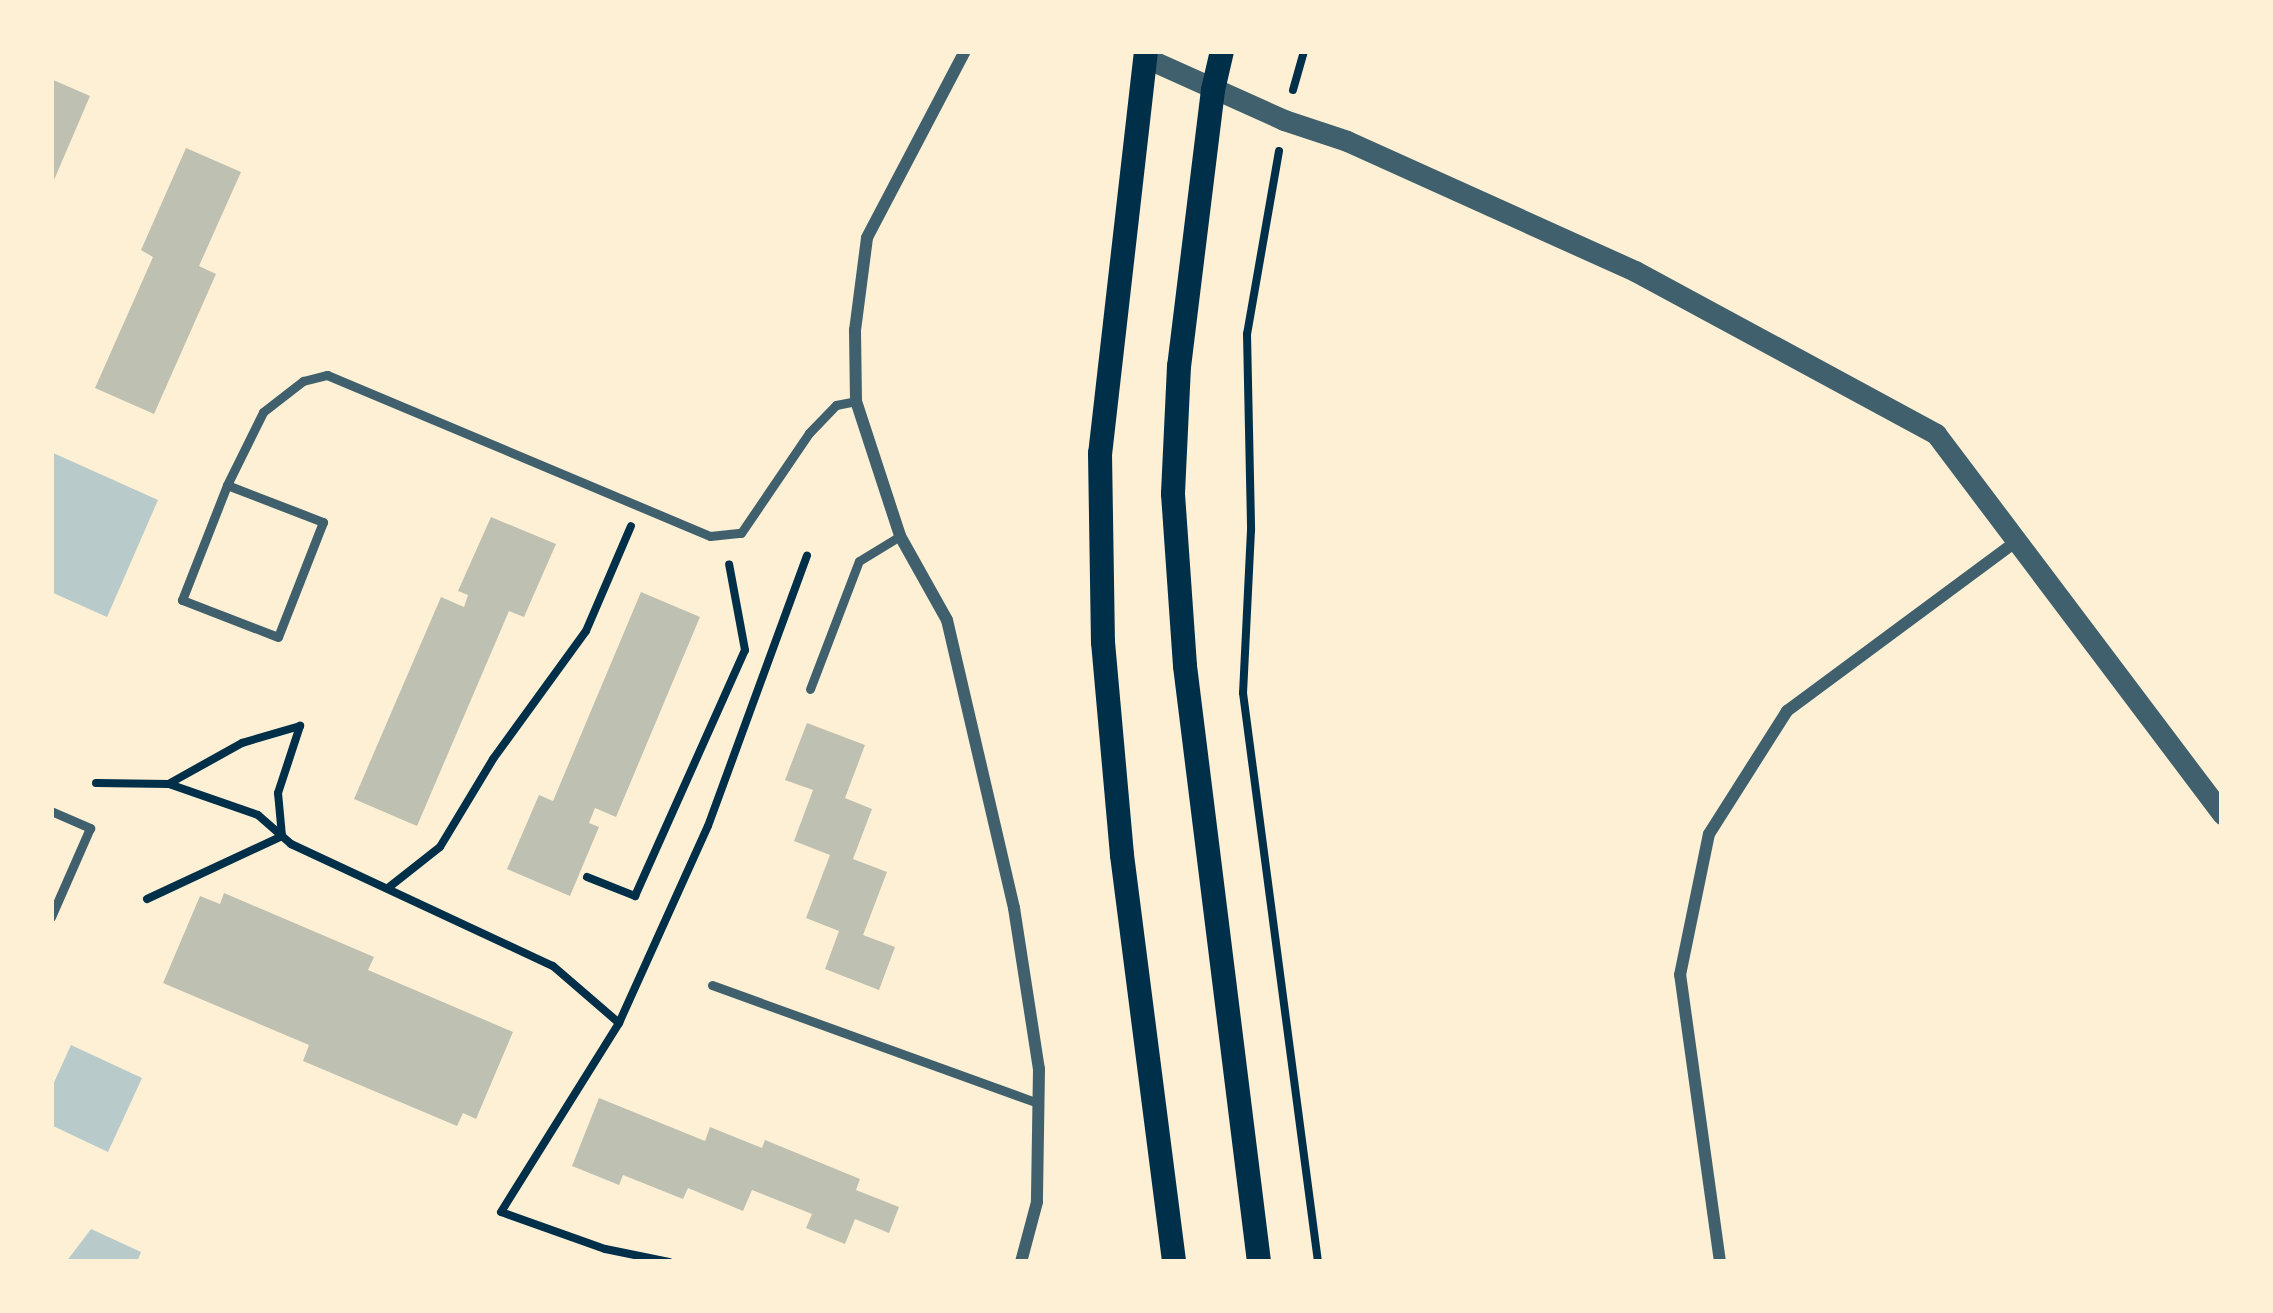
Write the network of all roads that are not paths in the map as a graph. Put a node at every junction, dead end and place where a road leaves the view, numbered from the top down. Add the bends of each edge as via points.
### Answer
1 (965, 51) edge
2 (1222, 51) edge
3 (1141, 53) edge
4 (1213, 90) junction
5 (856, 401) junction
6 (226, 484) junction
7 (900, 536) junction
8 (2019, 540) junction
9 (810, 689) dead end
10 (51, 811) edge
11 (2222, 814) edge
12 (51, 917) edge
13 (712, 985) dead end
14 (1038, 1103) junction
15 (1021, 1262) edge
16 (1174, 1262) edge
17 (1259, 1262) edge
18 (1720, 1262) edge

1 - 5 street via 866,238
2 - 4 main road
3 - 4 street
3 - 16 main road via 1100,453 1103,642
4 - 8 street via 1635,271 1936,434
4 - 17 main road via 1179,366 1173,494 1185,666
5 - 6 lane via 836,405 809,433 741,532 710,536 327,375 303,381 263,412
5 - 7 street
6 - 6 lane via 322,522 278,637 182,600
7 - 9 lane via 859,561
7 - 14 street via 946,620 1014,908
8 - 11 street
8 - 18 street via 1787,710 1709,834 1680,975
10 - 12 lane via 90,828
13 - 14 lane
14 - 15 street via 1037,1202

